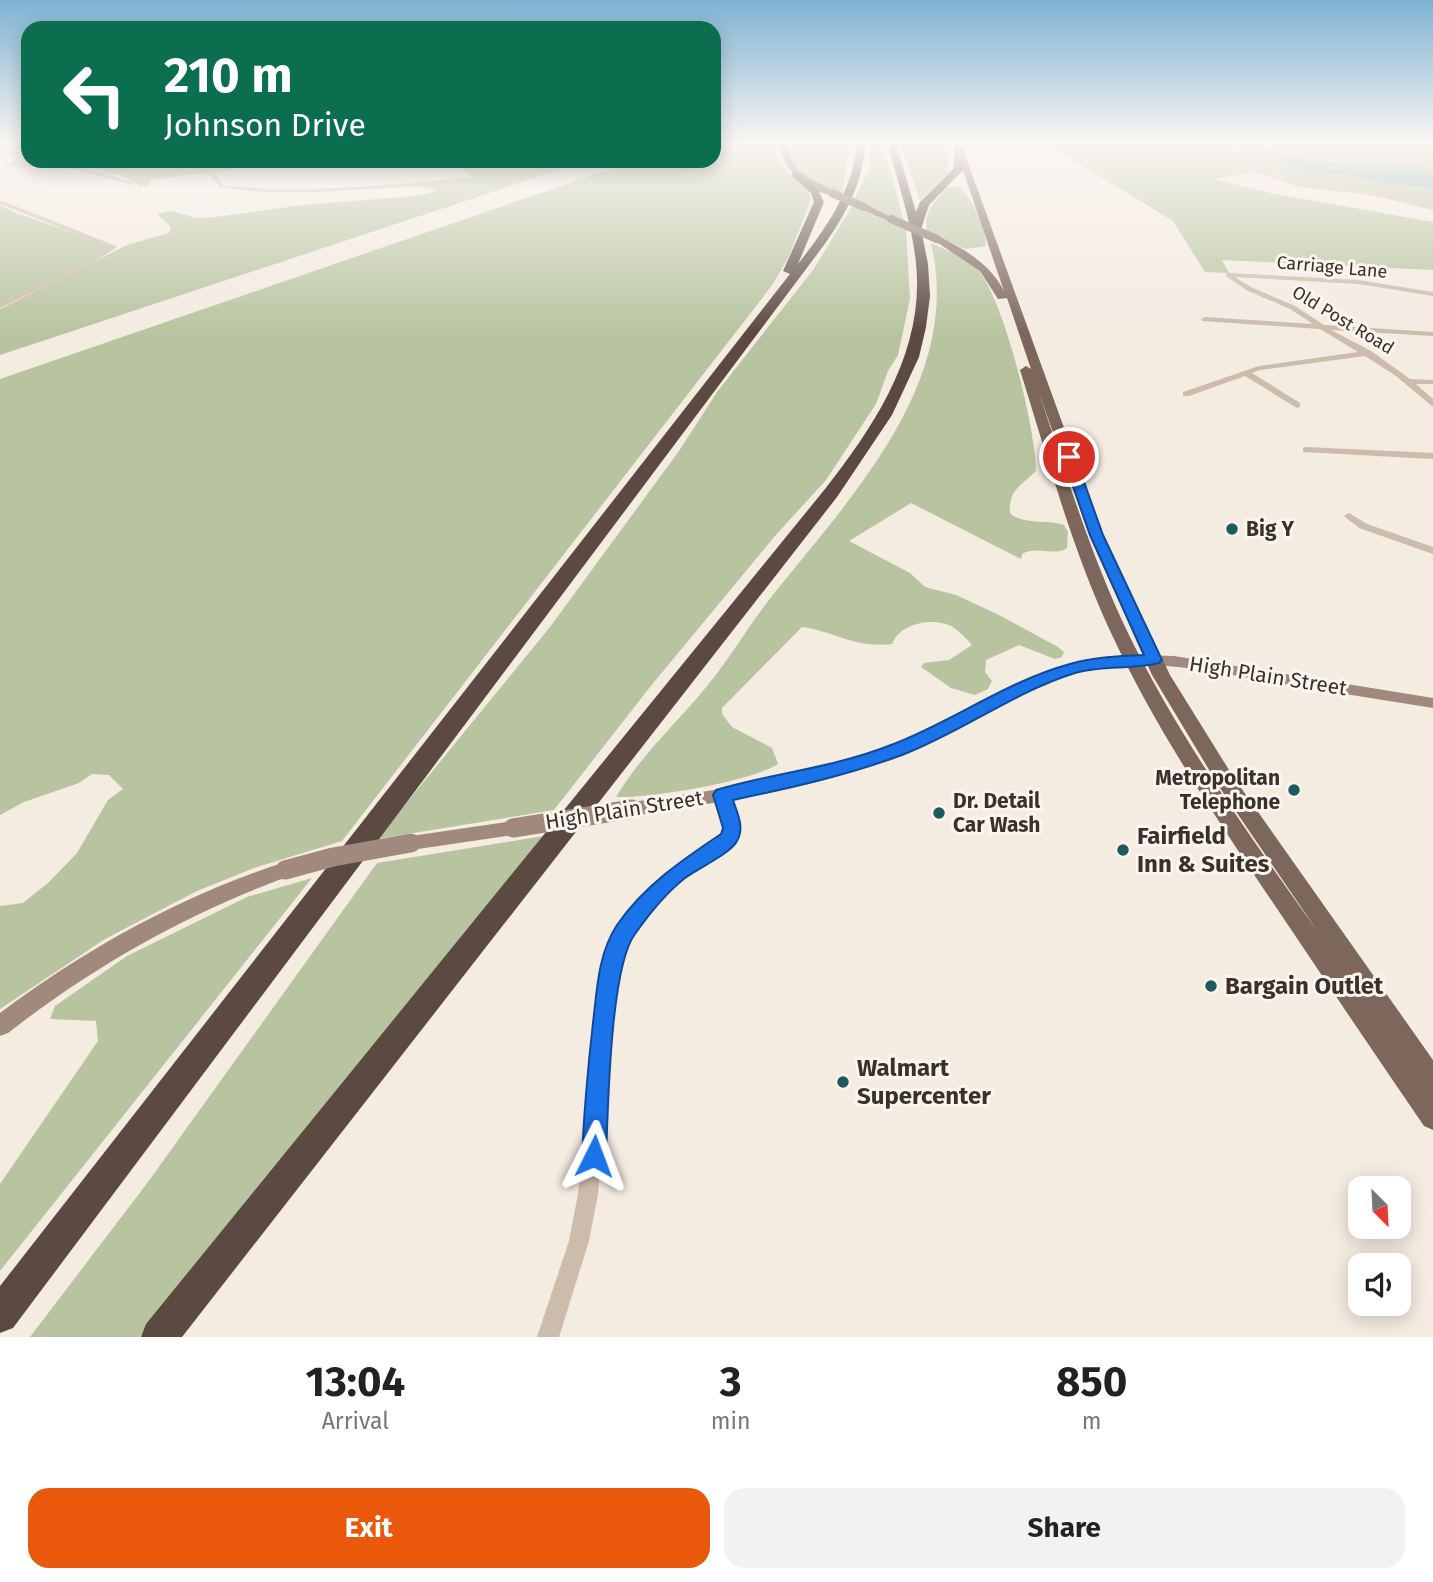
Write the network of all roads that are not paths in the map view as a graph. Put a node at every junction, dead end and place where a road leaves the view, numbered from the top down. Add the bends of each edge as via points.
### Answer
1 (11, 206) edge
2 (817, 206) edge
3 (844, 206) edge
4 (863, 206) edge
5 (919, 206) edge
6 (926, 206) edge
7 (979, 206) edge
8 (933, 238) junction
9 (994, 249) junction
10 (1228, 275) joint
11 (1433, 294) edge
12 (774, 304) junction
13 (0, 306) edge
14 (1205, 319) dead end
15 (1320, 326) junction
16 (1433, 334) edge
17 (1368, 353) junction
18 (1245, 372) junction
19 (1410, 381) junction
20 (1433, 382) edge
21 (1186, 394) dead end
22 (1433, 404) edge
23 (1297, 405) dead end
24 (1306, 450) dead end
25 (1433, 456) edge
26 (1064, 463) junction
27 (1349, 516) dead end
28 (1433, 551) edge
29 (1143, 660) junction
30 (1433, 703) edge
31 (722, 795) junction
32 (0, 1026) edge
33 (1433, 1081) edge
34 (1433, 1118) edge
35 (0, 1315) edge
36 (159, 1337) edge
37 (548, 1337) edge

1 - 13 street via 114,247
2 - 12 highway
3 - 12 highway
4 - 8 main road, bridge
5 - 8 highway
6 - 8 highway
7 - 9 main road
8 - 9 main road via 976,255 988,255
8 - 26 main road via 974,260 992,277
8 - 36 highway via 919,333 897,392 861,453
9 - 26 main road
10 - 11 street, Carriage Lane via 1358,282
10 - 15 street, Old Post Road
12 - 35 highway
14 - 15 street
15 - 16 street
15 - 17 street, Old Post Road
17 - 18 street
17 - 19 street, Old Post Road
18 - 21 street
18 - 23 street
19 - 20 street
19 - 22 street, Old Post Road
24 - 25 street
26 - 29 main road via 1093,573
27 - 28 street via 1363,526
29 - 30 main road, High Plain Street via 1260,673
29 - 31 main road, High Plain Street via 1092,664 1053,675 929,737 861,762
29 - 33 main road
29 - 34 main road via 1165,718 1212,795
31 - 32 main road, High Plain Street, bridge via 411,843 285,870 211,897 139,933
31 - 37 street via 732,828 729,839 677,873 654,896 624,932 611,964 589,1194

